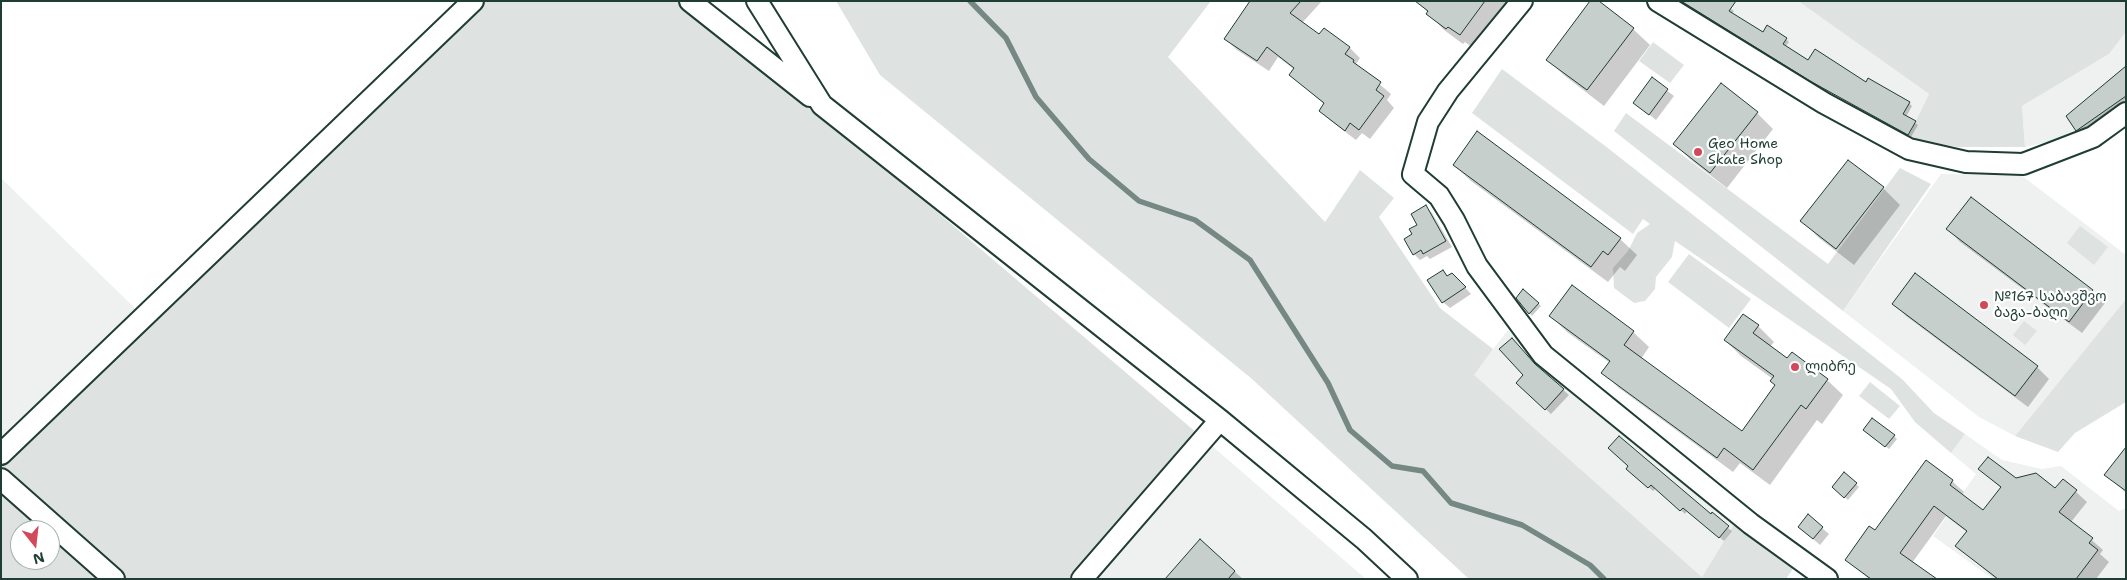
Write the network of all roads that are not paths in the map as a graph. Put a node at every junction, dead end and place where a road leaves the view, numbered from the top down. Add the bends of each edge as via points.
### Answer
1 (473, 1) edge
2 (690, 1) edge
3 (758, 1) edge
4 (1522, 1) edge
5 (1658, 1) edge
6 (822, 105) junction
7 (2126, 112) edge
8 (1220, 420) junction
9 (1, 454) edge
10 (1, 479) edge
11 (114, 579) edge
12 (1082, 579) edge
13 (1407, 579) edge
14 (1827, 579) edge

1 - 9 street
2 - 6 street
3 - 6 street
4 - 14 street via 1448,91 1428,122 1413,174 1439,196 1477,266 1543,355 1751,524
5 - 7 street via 1824,103 1909,149 1966,162 2023,164 2093,137
6 - 8 street
8 - 12 street
8 - 13 street via 1364,539
10 - 11 street

